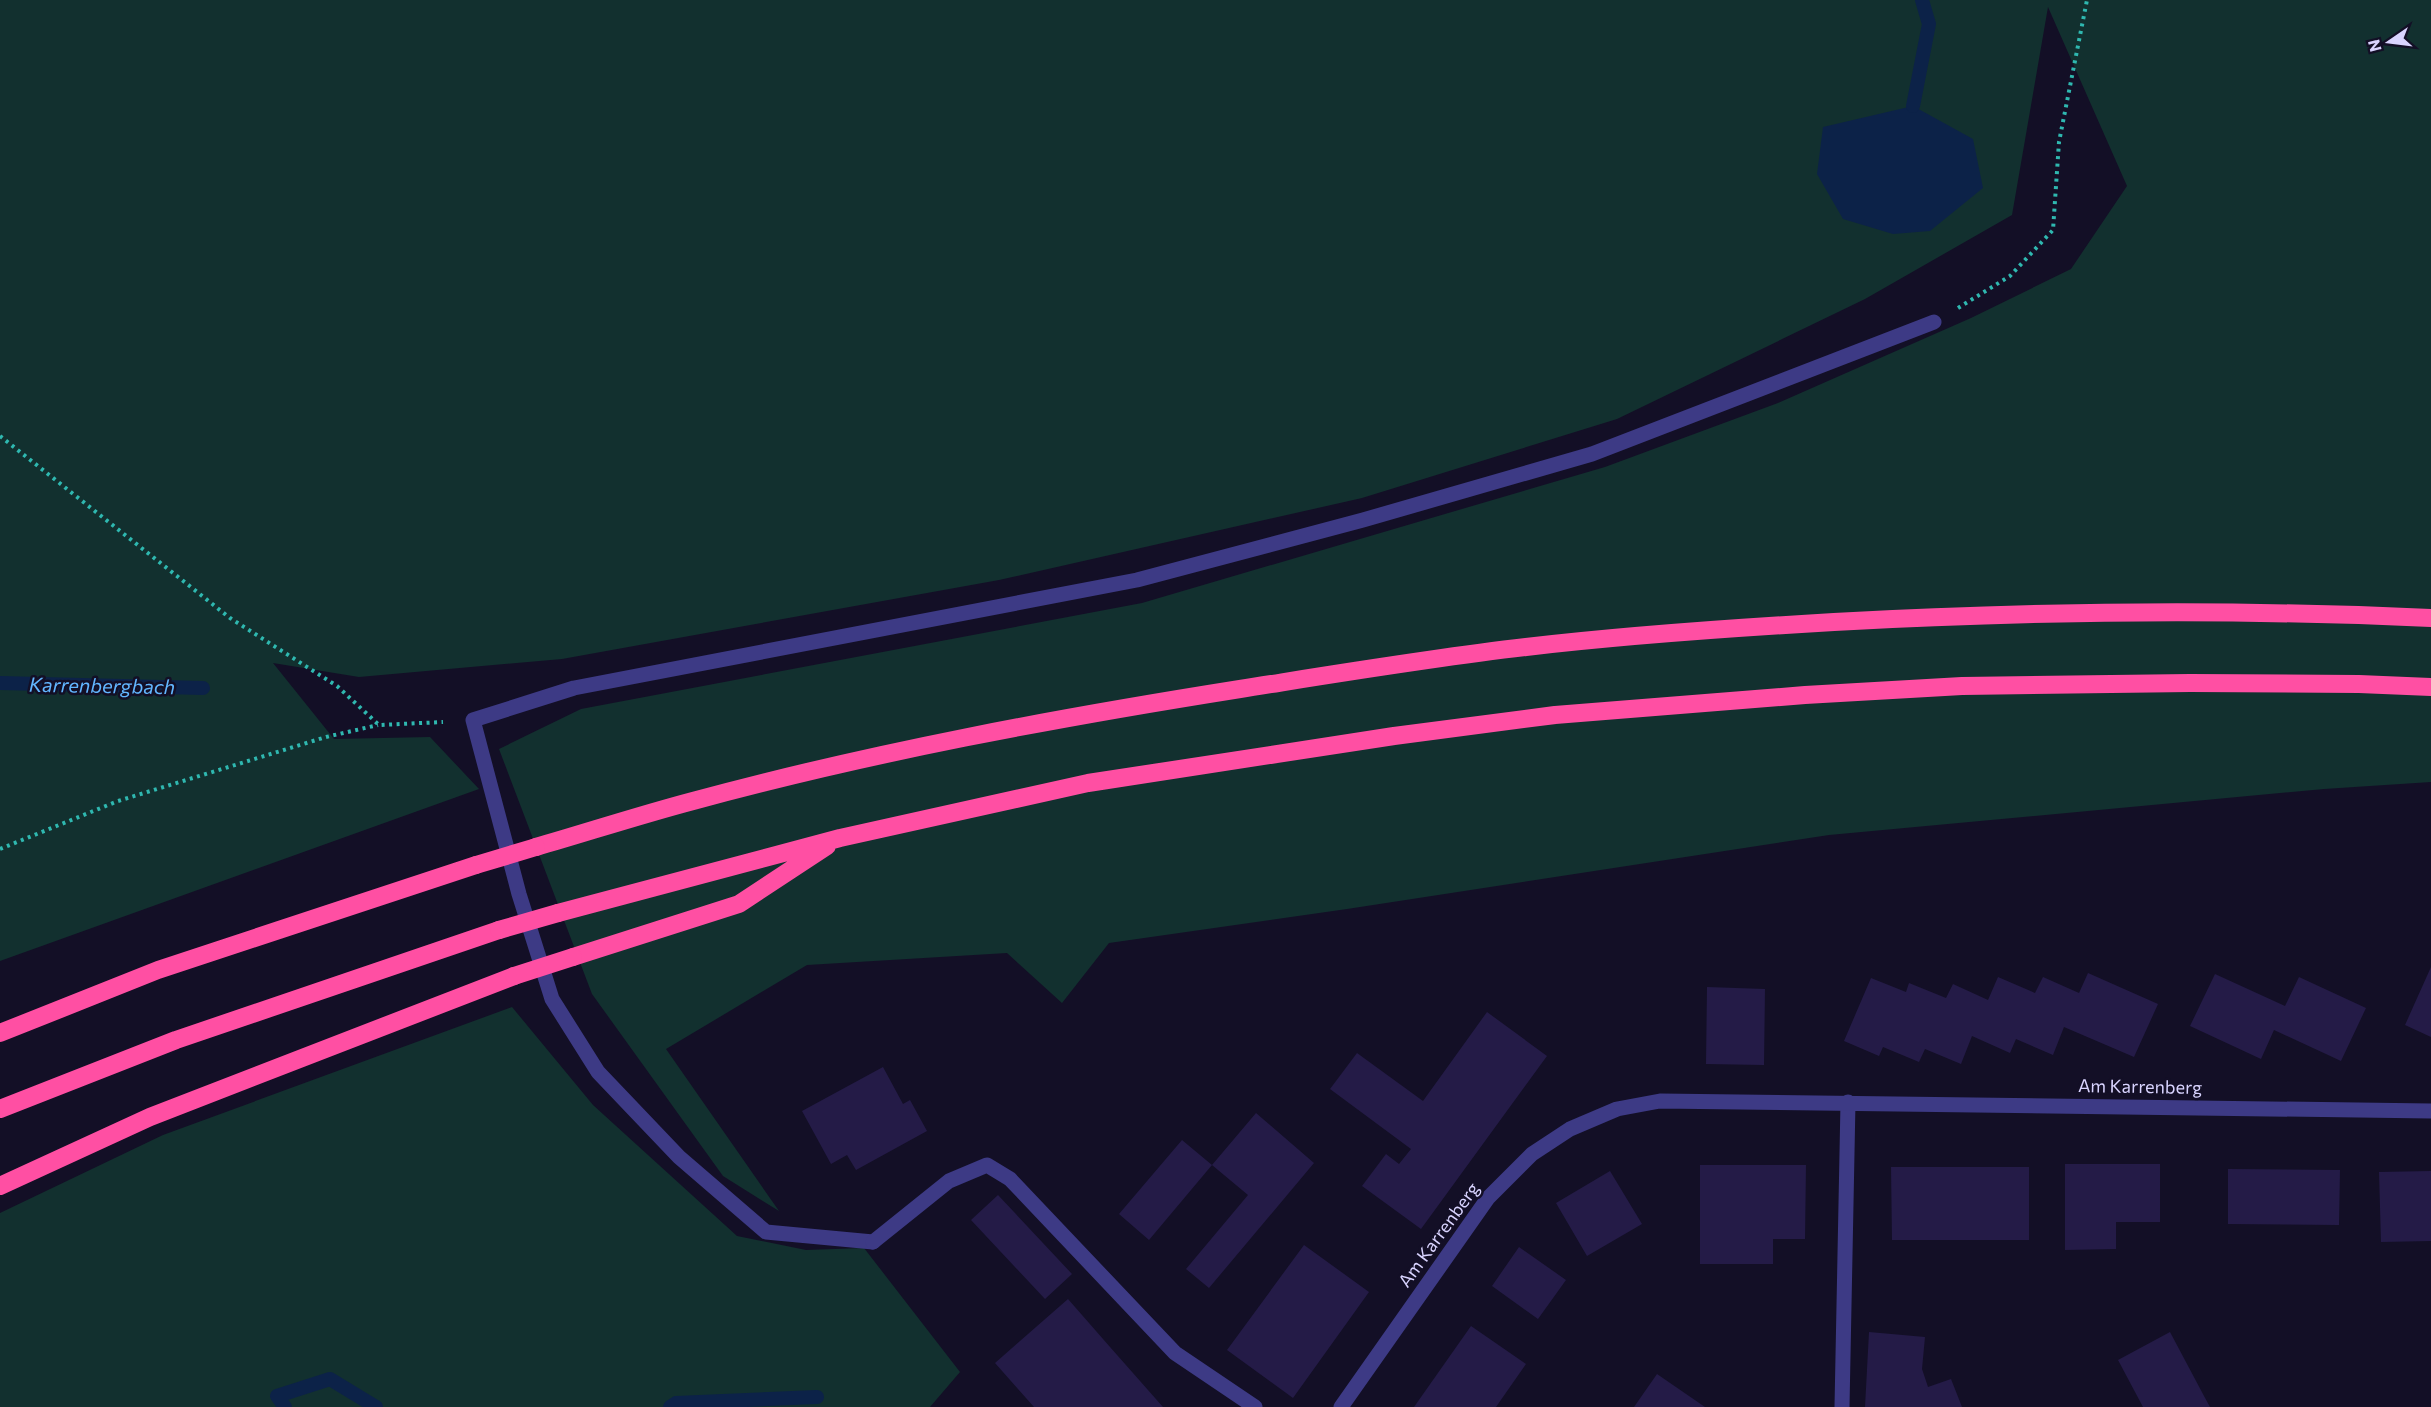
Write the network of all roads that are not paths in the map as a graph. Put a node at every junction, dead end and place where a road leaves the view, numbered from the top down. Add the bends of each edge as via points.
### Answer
1 (1934, 322) road end
2 (2431, 618) edge
3 (2431, 687) edge
4 (840, 838) junction
5 (0, 1034) edge
6 (1848, 1102) junction
7 (0, 1109) edge
8 (2431, 1111) edge
9 (0, 1186) edge
10 (1256, 1407) edge
11 (1341, 1407) edge
12 (1842, 1407) edge

1 - 10 street via 1592,454 1362,520 1137,580 574,688 473,720 519,894 552,999 598,1072 679,1156 766,1232 873,1242 949,1181 987,1165 1010,1179 1175,1353
2 - 5 highway, bridge via 2178,612 1941,616 1719,628 1527,646 1067,717 823,768 536,847 158,970
3 - 4 highway via 2201,683 1962,686 1555,715 1088,783
4 - 7 highway, bridge via 499,930 176,1040
4 - 9 highway, bridge via 739,904 514,976 150,1117
6 - 8 street, Am Karrenberg
6 - 11 street, Am Karrenberg via 1660,1101 1617,1109 1570,1129 1532,1155 1488,1198
6 - 12 street

